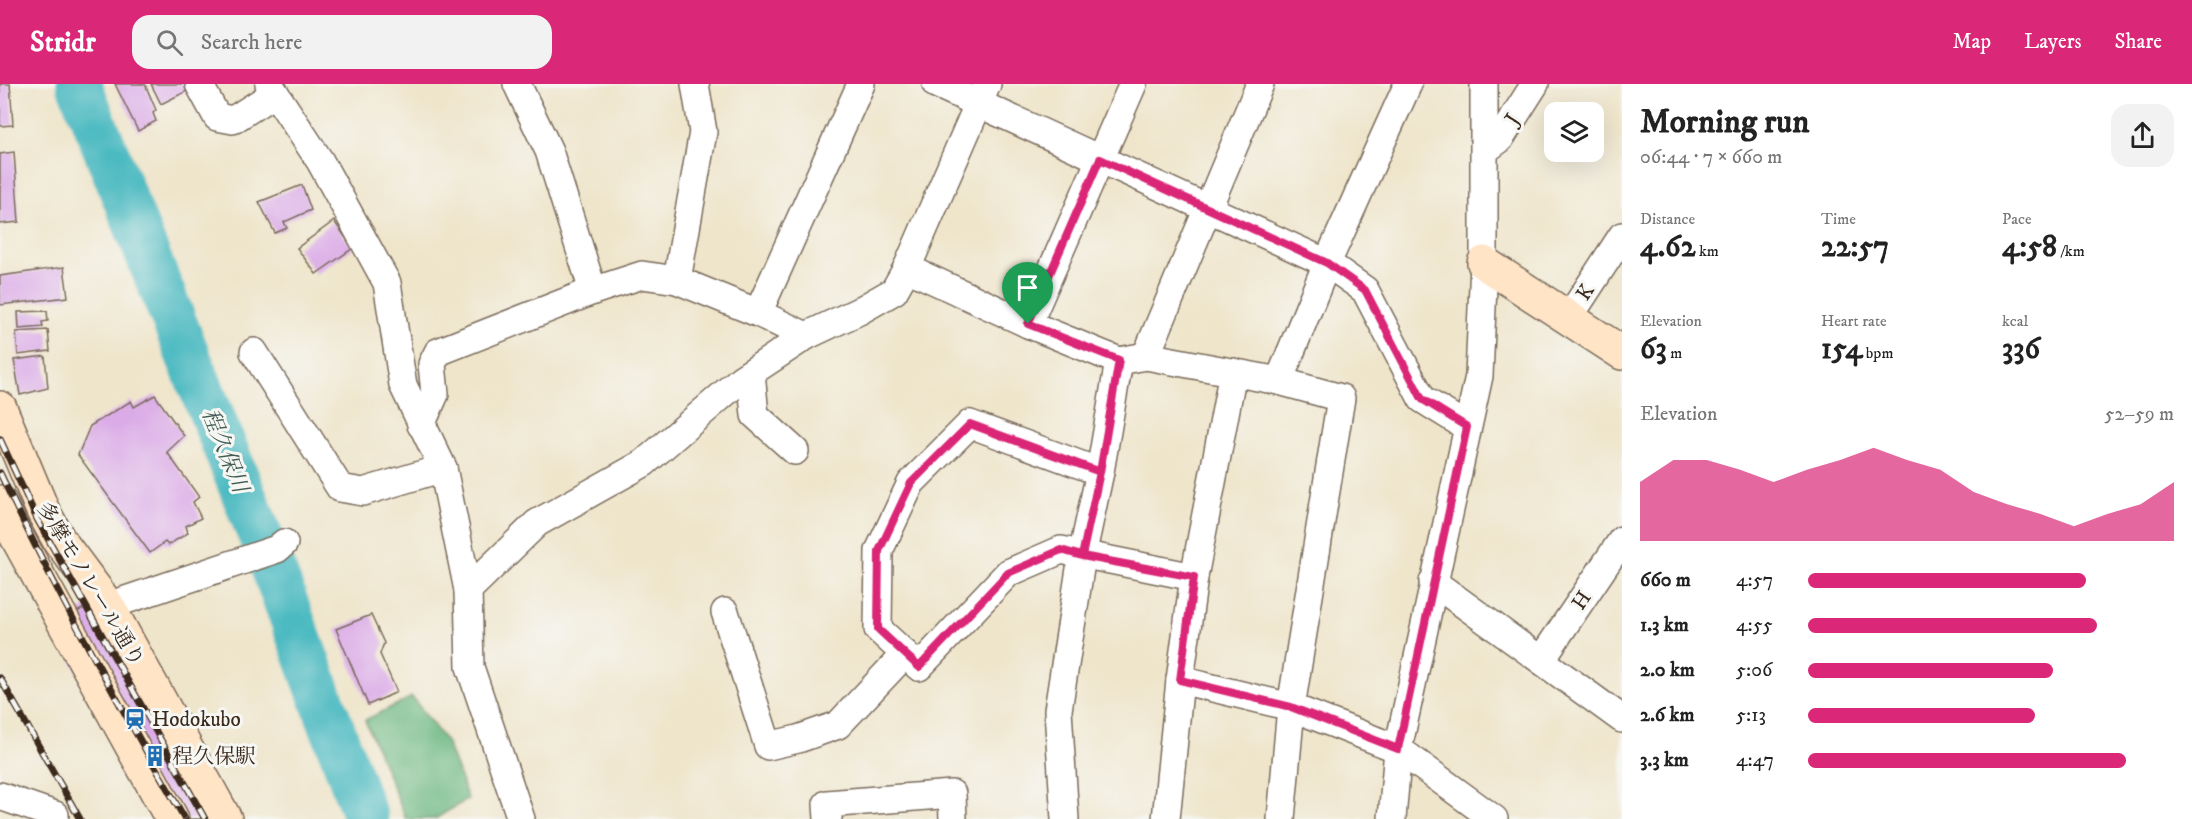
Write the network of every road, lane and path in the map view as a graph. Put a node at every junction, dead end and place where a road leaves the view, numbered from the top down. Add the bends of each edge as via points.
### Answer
1 (199, 84) edge
2 (517, 84) edge
3 (695, 84) edge
4 (861, 84) edge
5 (936, 84) edge
6 (1133, 84) edge
7 (1260, 84) edge
8 (1408, 84) edge
9 (1484, 84) edge
10 (1535, 84) edge
11 (272, 89) edge
12 (982, 94) edge
13 (1485, 150) junction
14 (1100, 159) junction
15 (1208, 208) junction
16 (1622, 236) edge
17 (1327, 263) junction
18 (1484, 263) junction
19 (907, 268) junction
20 (676, 280) junction
21 (593, 291) junction
22 (758, 313) junction
23 (1568, 319) junction
24 (1028, 324) junction
25 (806, 336) junction
26 (254, 352) dead end
27 (1622, 353) edge
28 (1146, 356) junction
29 (1119, 360) junction
30 (1233, 372) junction
31 (751, 373) junction
32 (1278, 381) junction
33 (0, 408) edge
34 (421, 425) junction
35 (1467, 427) junction
36 (795, 451) dead end
37 (443, 468) junction
38 (1100, 472) junction
39 (0, 502) edge
40 (1622, 540) edge
41 (280, 546) dead end
42 (1082, 556) junction
43 (1194, 577) junction
44 (1433, 582) junction
45 (468, 590) junction
46 (108, 606) junction
47 (725, 612) dead end
48 (905, 654) junction
49 (1541, 660) junction
50 (1180, 680) junction
51 (1291, 707) junction
52 (1622, 719) edge
53 (1398, 749) junction
54 (0, 795) edge
55 (55, 815) dead end
56 (172, 819) edge
57 (225, 819) edge
58 (521, 819) edge
59 (828, 819) edge
60 (954, 819) edge
61 (1065, 819) edge
62 (1166, 819) edge
63 (1281, 819) edge
64 (1392, 819) edge
65 (1494, 819) edge

1 - 11 street via 217,117 233,120
2 - 21 street via 549,151
3 - 20 street via 703,132
4 - 22 street
5 - 12 street
6 - 14 street
7 - 15 street
8 - 17 street
9 - 13 street
10 - 13 street, J via 1500,139
11 - 34 street via 320,161 387,283 403,385
12 - 14 street
12 - 19 street
13 - 18 street
14 - 15 street
14 - 24 street
15 - 17 street
15 - 28 street
16 - 23 street, K
17 - 32 street
17 - 35 street via 1365,290 1422,399
18 - 23 main road
18 - 35 street via 1479,376
19 - 24 street
19 - 25 street via 894,291
20 - 21 street via 642,275
20 - 22 street
21 - 34 street via 438,352 432,364 435,394
22 - 25 street
23 - 27 main road
24 - 29 street
25 - 31 street
26 - 37 street via 340,488 363,492
28 - 29 street
28 - 30 street
29 - 38 street
30 - 32 street
30 - 43 street
31 - 36 street via 755,415
31 - 45 street via 644,463 537,523
32 - 51 street via 1341,398
33 - 46 main road, 多摩モノレール通り via 43,511 59,540
34 - 37 street
35 - 44 street
37 - 45 street
38 - 42 street
38 - 48 street via 970,424 911,483 879,551 878,629
39 - 56 main road, 多摩モノレール通り
40 - 49 street, H
41 - 46 street
42 - 43 street
42 - 48 street via 1061,550 1008,573 919,667
42 - 61 street via 1058,710
43 - 50 street
44 - 49 street
44 - 53 street
45 - 58 street via 470,667
46 - 57 main road, 多摩モノレール通り
47 - 48 street via 768,746 838,725
49 - 52 street
50 - 51 street
50 - 62 street
51 - 53 street
51 - 63 street
53 - 64 street
53 - 65 street
54 - 55 street
59 - 60 street via 827,804 952,794

